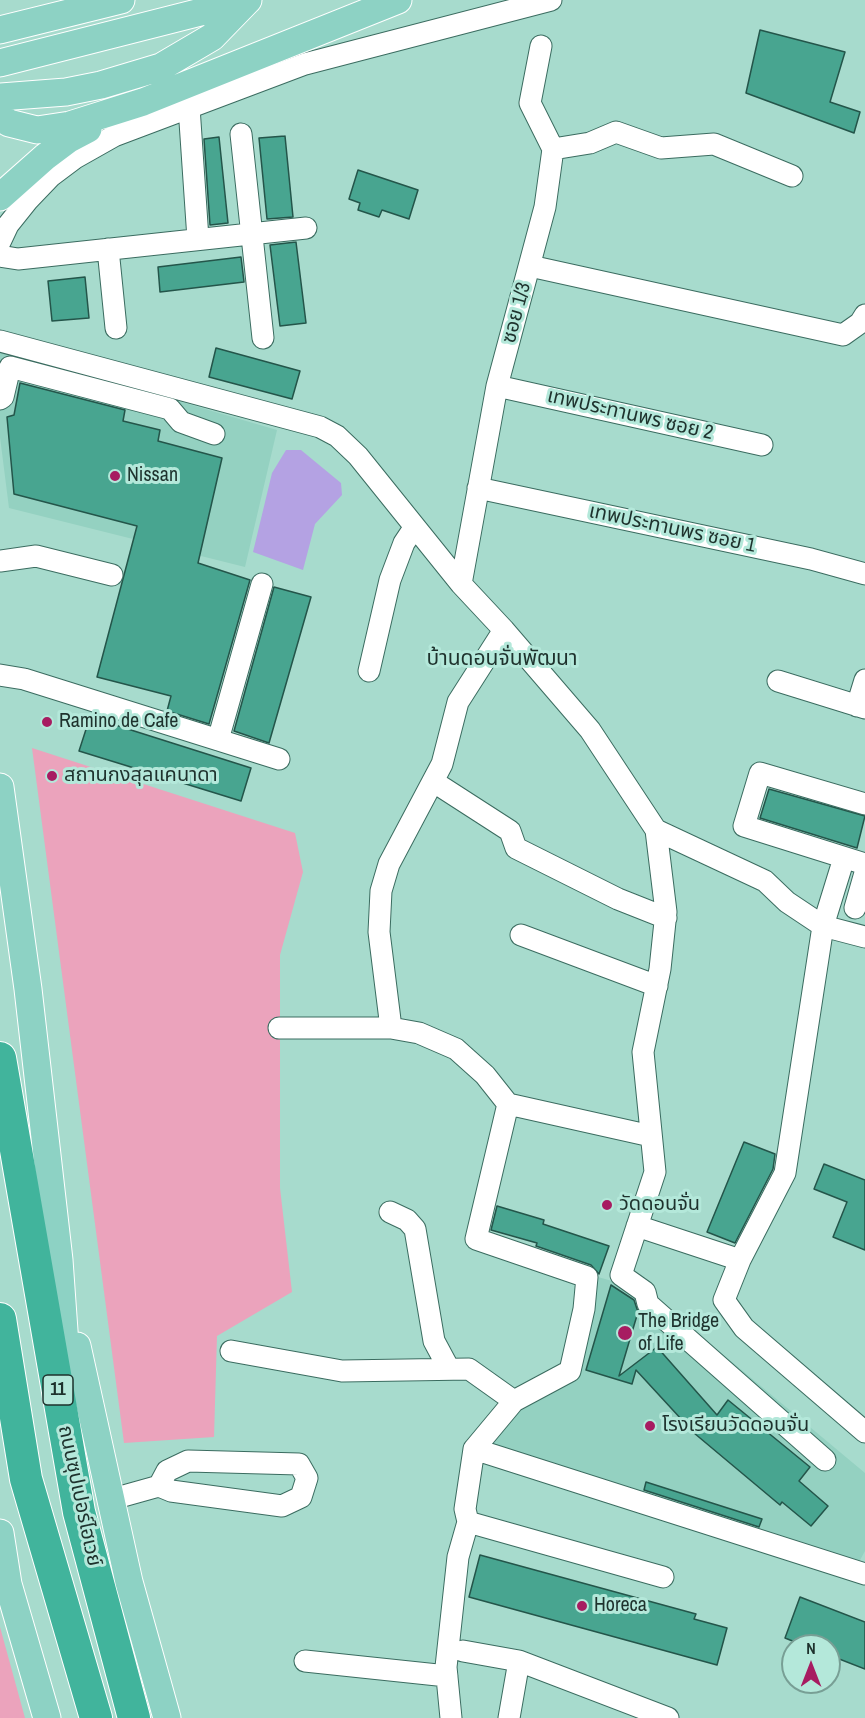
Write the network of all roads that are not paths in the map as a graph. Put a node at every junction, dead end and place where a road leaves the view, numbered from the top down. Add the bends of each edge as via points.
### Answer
1 (49, 0) edge
2 (121, 0) edge
3 (248, 0) edge
4 (398, 0) edge
5 (551, 0) edge
6 (0, 19) edge
7 (0, 30) edge
8 (541, 46) dead end
9 (0, 63) edge
10 (0, 98) edge
11 (143, 102) junction
12 (189, 106) junction
13 (0, 117) edge
14 (241, 134) dead end
15 (553, 148) junction
16 (792, 176) dead end
17 (0, 197) edge
18 (306, 228) dead end
19 (252, 234) junction
20 (198, 239) junction
21 (0, 242) edge
22 (108, 249) junction
23 (0, 255) edge
24 (530, 266) junction
25 (858, 325) edge
26 (116, 328) dead end
27 (263, 338) dead end
28 (0, 341) edge
29 (497, 386) junction
30 (0, 399) edge
31 (214, 434) dead end
32 (762, 445) dead end
33 (478, 488) junction
34 (414, 528) junction
35 (0, 561) edge
36 (865, 574) edge
37 (112, 575) dead end
38 (262, 584) dead end
39 (461, 584) junction
40 (504, 630) junction
41 (369, 671) dead end
42 (0, 675) edge
43 (865, 680) edge
44 (778, 681) dead end
45 (861, 707) edge
46 (218, 740) junction
47 (279, 759) dead end
48 (434, 782) junction
49 (0, 787) edge
50 (865, 804) edge
51 (656, 830) junction
52 (844, 858) junction
53 (865, 864) edge
54 (865, 873) edge
55 (855, 908) dead end
56 (666, 918) junction
57 (823, 927) junction
58 (521, 935) dead end
59 (865, 937) edge
60 (657, 986) junction
61 (279, 1028) dead end
62 (391, 1028) junction
63 (0, 1058) edge
64 (508, 1104) junction
65 (651, 1136) junction
66 (390, 1212) dead end
67 (637, 1226) junction
68 (59, 1260) junction
69 (740, 1260) junction
70 (621, 1275) junction
71 (587, 1277) junction
72 (0, 1319) edge
73 (231, 1351) dead end
74 (449, 1369) junction
75 (514, 1401) junction
76 (0, 1421) edge
77 (865, 1432) edge
78 (474, 1449) junction
79 (825, 1460) dead end
80 (26, 1479) junction
81 (159, 1486) junction
82 (76, 1489) junction
83 (109, 1500) junction
84 (468, 1522) junction
85 (0, 1533) edge
86 (865, 1574) edge
87 (663, 1577) dead end
88 (108, 1628) junction
89 (463, 1651) dead end
90 (305, 1661) dead end
91 (519, 1661) junction
92 (447, 1676) junction
93 (47, 1718) edge
94 (96, 1718) edge
95 (134, 1718) edge
96 (147, 1718) edge
97 (167, 1718) edge
98 (451, 1718) edge
99 (509, 1718) edge
100 (668, 1718) edge

1 - 6 main road
2 - 7 main road
3 - 9 main road
3 - 10 main road via 212,37 161,67 89,88
4 - 11 main road
5 - 12 street via 305,64
8 - 15 street via 530,103
11 - 13 main road via 52,129 38,130
11 - 17 main road via 69,139
12 - 20 street
12 - 21 street via 114,136 75,158 28,200
14 - 19 street
15 - 16 street via 590,143 616,132 661,148 714,144
15 - 24 street, ซอย 1/3
18 - 19 street
19 - 20 street
19 - 27 street
20 - 22 street
22 - 23 street via 18,258
22 - 26 street
24 - 25 street
24 - 29 street, ซอย 1/3
28 - 34 street via 320,427 349,446
29 - 32 street, เทพประทานพร ซอย 2
29 - 33 street, ซอย 1/3
30 - 31 street via 10,367 170,409 181,422
33 - 36 street, เทพประทานพร ซอย 1 via 800,556
33 - 39 street, ซอย 1/3
34 - 39 street
34 - 41 street via 390,580
35 - 37 street via 36,556
38 - 46 street
39 - 40 street
40 - 48 street via 458,702
40 - 51 street via 590,730
42 - 46 street via 24,679
43 - 45 street
44 - 45 street
46 - 47 street
48 - 56 street via 510,831 516,848 618,899
48 - 62 street via 389,864 381,891 379,932
49 - 68 main road
50 - 52 street via 760,773 744,826
51 - 56 street
51 - 57 street via 765,881
52 - 53 street
52 - 57 street
54 - 55 street
56 - 60 street
57 - 59 street
57 - 69 street via 784,1173
58 - 60 street
60 - 65 street via 643,1052
61 - 62 street
62 - 64 street via 456,1048
63 - 82 highway, ถนนซุปเปอร์ไฮเวย์ / 11
64 - 65 street
64 - 71 street via 476,1239
65 - 67 street via 655,1172
66 - 74 street via 415,1229 434,1341
67 - 69 street
67 - 70 street
68 - 82 main road
68 - 83 main road
69 - 77 street via 724,1300 744,1328
70 - 71 street
70 - 79 street via 645,1292 648,1304
71 - 75 street via 570,1371
72 - 80 highway, 11
73 - 74 street via 342,1371
74 - 75 street via 469,1369
75 - 78 street
76 - 80 highway
78 - 84 street via 465,1509
78 - 86 street
80 - 94 highway, 11
81 - 81 street via 167,1471 188,1461 299,1464 307,1478 301,1497 282,1506 171,1491
81 - 83 street
82 - 88 highway, ถนนซุปเปอร์ไฮเวย์ / 11
83 - 97 main road
84 - 87 street
84 - 92 street via 459,1557
85 - 93 main road via 9,1584
88 - 95 highway, ถนนซุปเปอร์ไฮเวย์ / 11
88 - 96 highway
89 - 91 street
90 - 92 street
91 - 99 street
91 - 100 street
92 - 98 street

